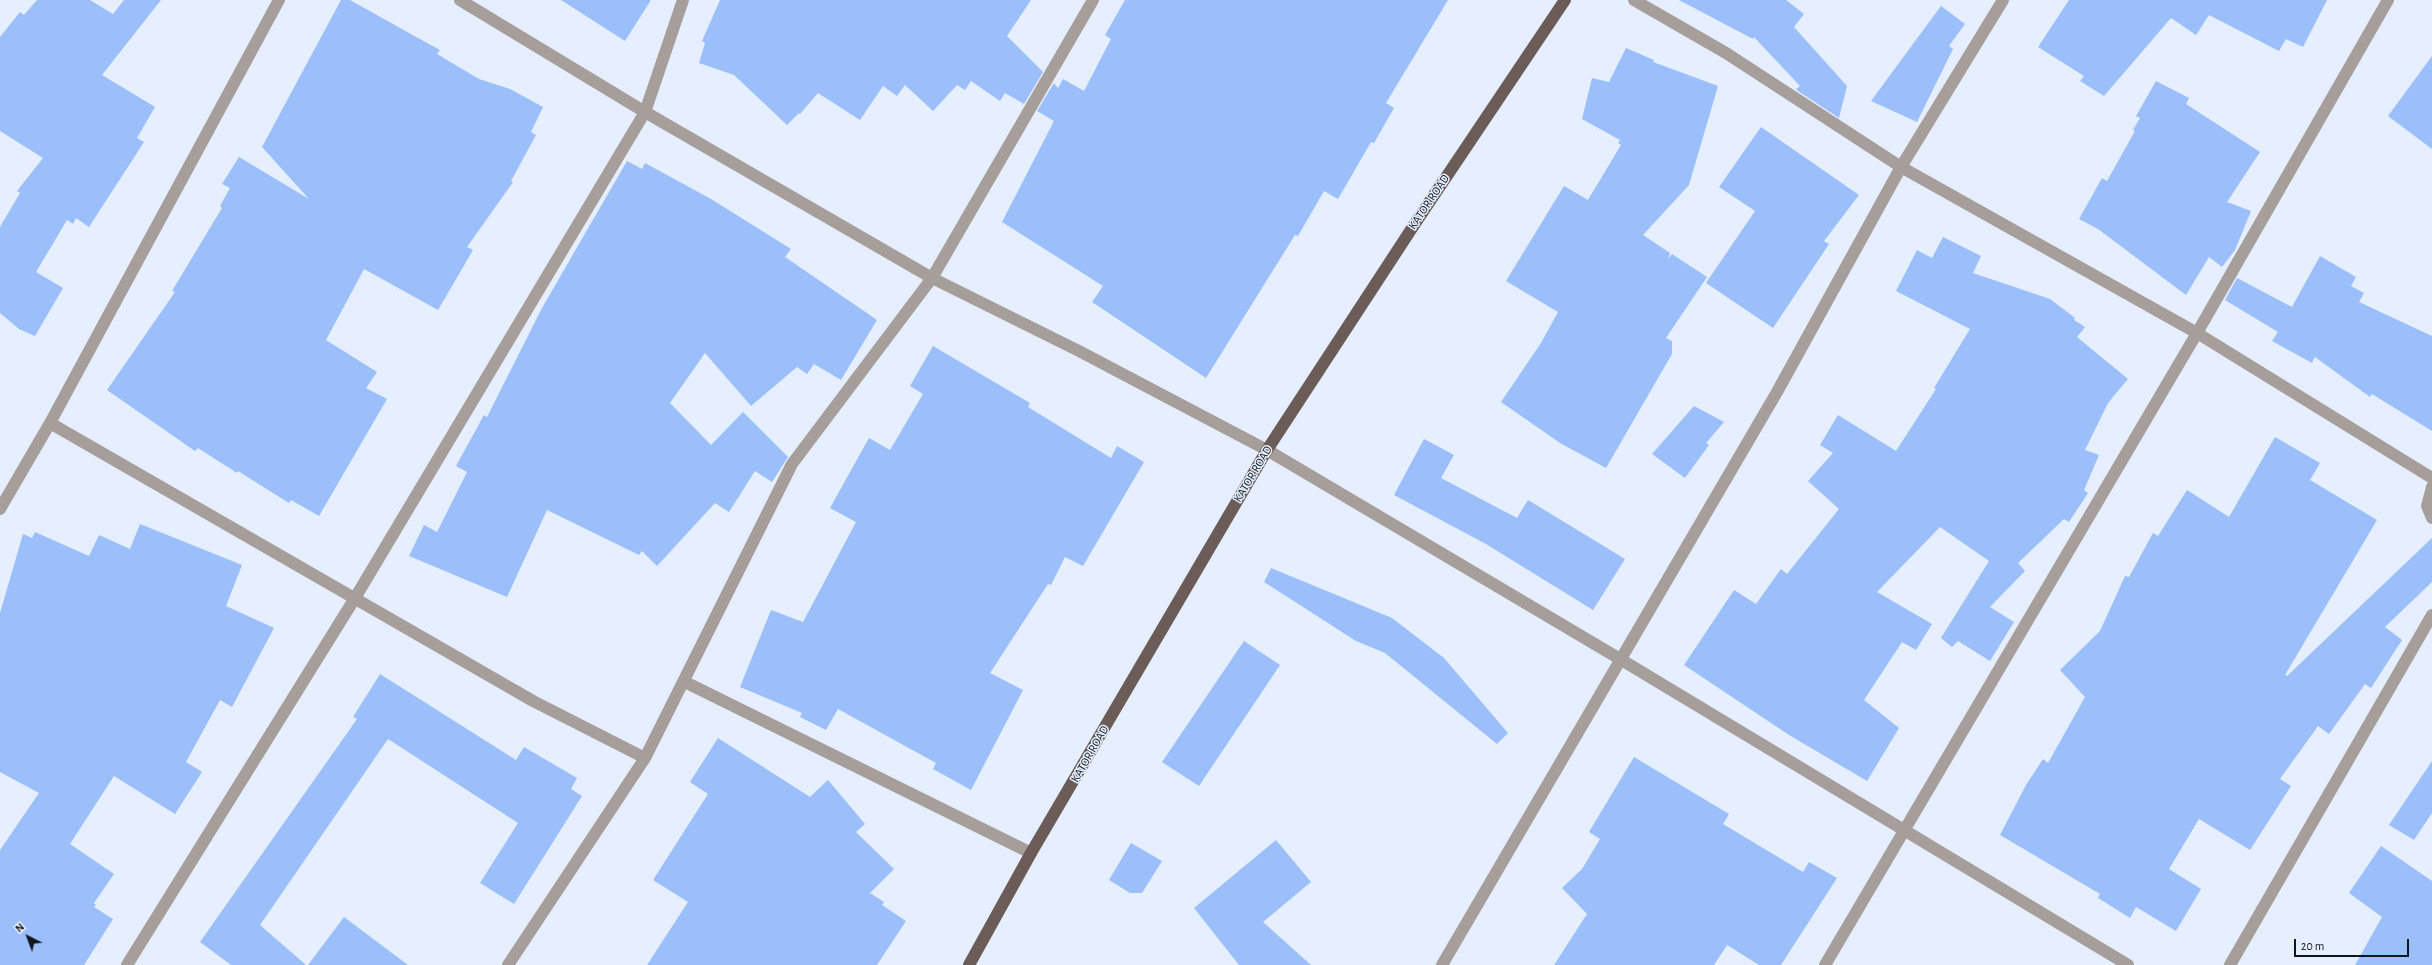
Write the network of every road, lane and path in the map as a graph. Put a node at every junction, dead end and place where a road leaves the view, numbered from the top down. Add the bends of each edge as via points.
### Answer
1 (279, 0) edge
2 (460, 0) edge
3 (683, 0) edge
4 (1093, 0) edge
5 (1565, 0) edge
6 (1634, 0) edge
7 (2003, 0) edge
8 (2388, 0) edge
9 (645, 112) junction
10 (1901, 167) junction
11 (932, 278) junction
12 (2197, 333) junction
13 (50, 423) junction
14 (1267, 450) junction
15 (2432, 478) edge
16 (2432, 486) edge
17 (0, 510) edge
18 (2432, 518) edge
19 (355, 598) junction
20 (2432, 615) edge
21 (1620, 659) junction
22 (685, 682) junction
23 (645, 758) junction
24 (1903, 831) junction
25 (1031, 853) junction
26 (127, 965) edge
27 (508, 965) edge
28 (969, 965) edge
29 (1442, 965) edge
30 (1825, 965) edge
31 (2128, 965) edge
32 (2230, 965) edge

1 - 13 street
2 - 9 street
3 - 9 street
4 - 11 street
5 - 14 main road, KATOR ROAD
6 - 10 street via 1726,53
7 - 10 street
8 - 12 street
9 - 11 street
9 - 19 street
10 - 12 street
10 - 21 street via 1777,392
11 - 14 street via 1079,351
11 - 22 street via 792,464
12 - 15 street
12 - 24 street
13 - 17 street
13 - 19 street
14 - 21 street
14 - 25 main road, KATOR ROAD
16 - 18 street via 2427,506
19 - 23 street via 533,701
19 - 26 street
20 - 32 street
21 - 24 street
21 - 29 street
22 - 23 street
22 - 25 street
23 - 27 street
24 - 30 street
24 - 31 street
25 - 28 main road, KATOR ROAD

